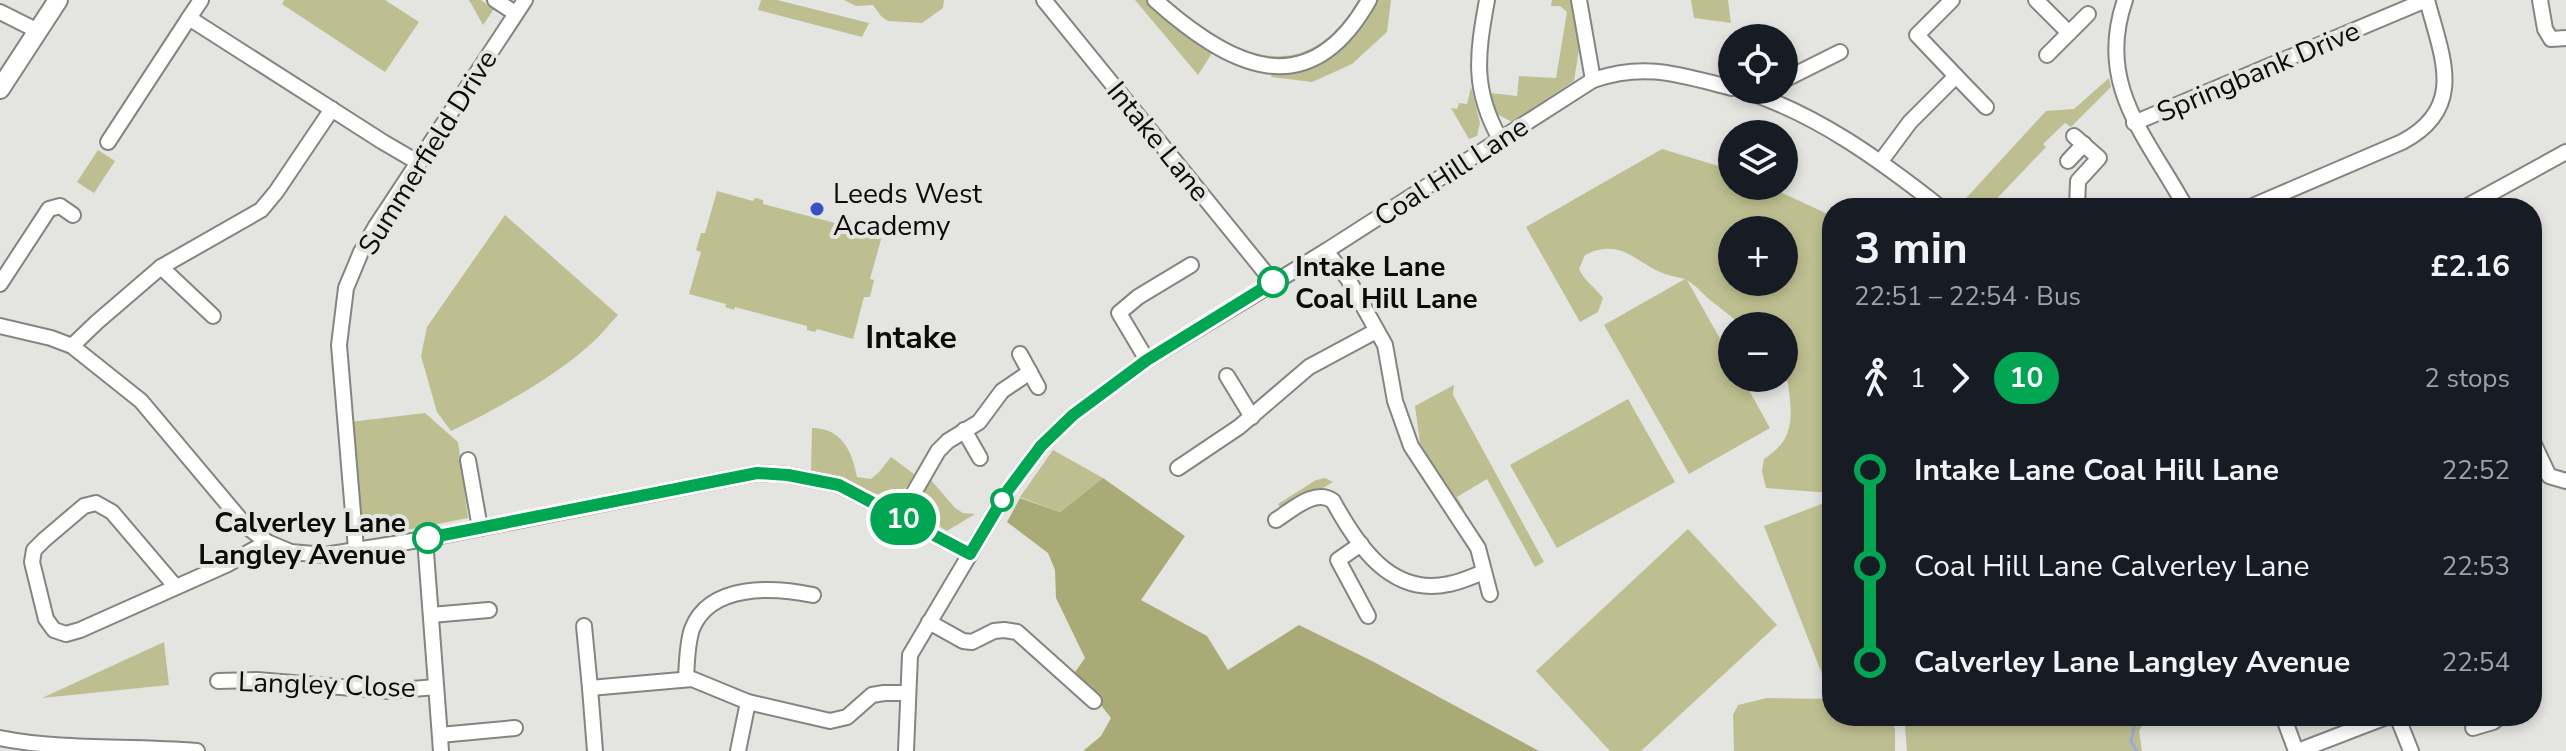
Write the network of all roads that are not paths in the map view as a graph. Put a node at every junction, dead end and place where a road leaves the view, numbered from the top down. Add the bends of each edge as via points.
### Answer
1 (58, 0) edge
2 (201, 0) edge
3 (495, 0) edge
4 (525, 0) edge
5 (1044, 0) edge
6 (1155, 0) edge
7 (1369, 0) edge
8 (1487, 0) edge
9 (1579, 0) edge
10 (1952, 0) edge
11 (2036, 0) edge
12 (2125, 0) edge
13 (2427, 0) edge
14 (2540, 0) edge
15 (0, 12) edge
16 (515, 13) junction
17 (2088, 14) dead end
18 (189, 18) junction
19 (38, 31) junction
20 (2069, 33) junction
21 (2558, 38) edge
22 (1840, 52) dead end
23 (2047, 55) dead end
24 (1798, 73) edge
25 (1956, 76) junction
26 (1593, 80) junction
27 (1718, 85) edge
28 (0, 89) edge
29 (1785, 104) edge
30 (1986, 107) dead end
31 (332, 109) junction
32 (2134, 123) junction
33 (1500, 139) junction
34 (108, 142) dead end
35 (2566, 152) edge
36 (1881, 161) junction
37 (2068, 161) dead end
38 (419, 163) junction
39 (1928, 198) edge
40 (2077, 198) edge
41 (2180, 198) edge
42 (2271, 198) edge
43 (2482, 198) edge
44 (73, 215) dead end
45 (1326, 251) junction
46 (1191, 265) dead end
47 (161, 267) junction
48 (1273, 282) junction
49 (0, 284) edge
50 (213, 316) dead end
51 (0, 326) edge
52 (1376, 331) junction
53 (72, 346) junction
54 (1020, 354) dead end
55 (1147, 360) junction
56 (1030, 372) junction
57 (1227, 376) dead end
58 (1038, 387) dead end
59 (1252, 417) junction
60 (964, 430) junction
61 (980, 458) dead end
62 (468, 460) dead end
63 (2542, 461) edge
64 (1178, 468) dead end
65 (2566, 481) edge
66 (900, 517) junction
67 (1276, 520) dead end
68 (480, 528) junction
69 (425, 539) junction
70 (267, 542) junction
71 (1361, 544) junction
72 (356, 549) junction
73 (970, 554) junction
74 (1484, 572) junction
75 (175, 586) junction
76 (1490, 594) dead end
77 (813, 595) dead end
78 (489, 610) dead end
79 (431, 615) junction
80 (1368, 616) dead end
81 (929, 622) junction
82 (584, 626) dead end
83 (686, 678) junction
84 (218, 681) dead end
85 (436, 687) junction
86 (590, 688) junction
87 (907, 693) junction
88 (1094, 701) dead end
89 (748, 702) junction
90 (2287, 726) edge
91 (2370, 726) edge
92 (2401, 726) edge
93 (2480, 726) edge
94 (515, 728) dead end
95 (2473, 728) dead end
96 (440, 735) junction
97 (0, 738) edge
98 (2331, 746) edge
99 (197, 751) edge
100 (441, 751) edge
101 (595, 751) edge
102 (738, 751) edge
103 (906, 751) edge
104 (2297, 751) edge
105 (2411, 751) edge

1 - 19 main road
2 - 18 street
3 - 16 street
4 - 16 street, Summerfield Drive
5 - 48 street, Intake Lane
6 - 7 street via 1210,42 1250,63 1275,68 1307,62 1332,46
8 - 33 street via 1478,85 1486,116
9 - 26 street
10 - 25 street via 1917,35
11 - 20 street
12 - 32 street via 2116,46 2118,76
13 - 32 street, Springbank Drive
13 - 42 street via 2445,78 2437,114 2421,132 2402,142
14 - 21 street via 2545,29
15 - 19 street
16 - 38 street, Summerfield Drive
17 - 20 street
18 - 31 street
18 - 34 street
19 - 28 main road
20 - 23 street
22 - 24 street
25 - 30 street
25 - 36 street via 1910,122
26 - 27 street, Coal Hill Lane via 1621,71 1650,70
26 - 33 street, Coal Hill Lane
29 - 36 street
31 - 38 street
31 - 47 street via 261,210
32 - 41 street
33 - 45 street, Coal Hill Lane
35 - 43 street
36 - 39 street
37 - 40 street via 2079,140 2099,158 2078,181
38 - 72 street, Summerfield Drive via 361,252 346,288 339,345
44 - 49 street via 60,206 49,209
45 - 48 street, Coal Hill Lane
45 - 52 street
46 - 55 street via 1119,313
47 - 50 street
47 - 53 street
48 - 55 street, Coal Hill Lane
51 - 53 street
52 - 59 street via 1309,367
52 - 74 street via 1385,345 1395,401 1411,446 1478,548
53 - 70 street via 141,401 246,526
54 - 56 street
55 - 73 street, Coal Hill Lane via 1041,446
56 - 58 street
56 - 60 street via 1002,391 979,422
57 - 59 street
59 - 64 street
60 - 61 street
60 - 66 street via 938,451
62 - 68 street
63 - 65 street via 2549,476
66 - 68 street via 839,485 757,473
66 - 73 street
67 - 71 street via 1314,497 1328,497
68 - 69 street
69 - 72 street
69 - 79 street
70 - 72 street via 291,552 325,555
70 - 75 street
71 - 74 street via 1390,574 1426,586
71 - 80 street via 1338,560
73 - 81 street, Coal Hill Lane
74 - 76 street
75 - 75 street via 66,634 46,619 32,562 34,550 84,506 96,503 112,512
77 - 83 street via 781,589 725,596 709,605 692,631
78 - 79 street
79 - 85 street
81 - 87 street, Coal Hill Lane via 910,655
81 - 88 street via 963,641 994,631 1017,632
82 - 86 street
83 - 86 street
83 - 89 street
84 - 85 street, Langley Close via 388,691
85 - 96 street
86 - 101 street
87 - 89 street via 872,695 847,717 830,721
87 - 103 street, Coal Hill Lane
89 - 102 street
90 - 104 street
91 - 98 street
92 - 105 street
93 - 95 street
94 - 96 street
96 - 100 street
97 - 99 street via 78,749
98 - 104 street

